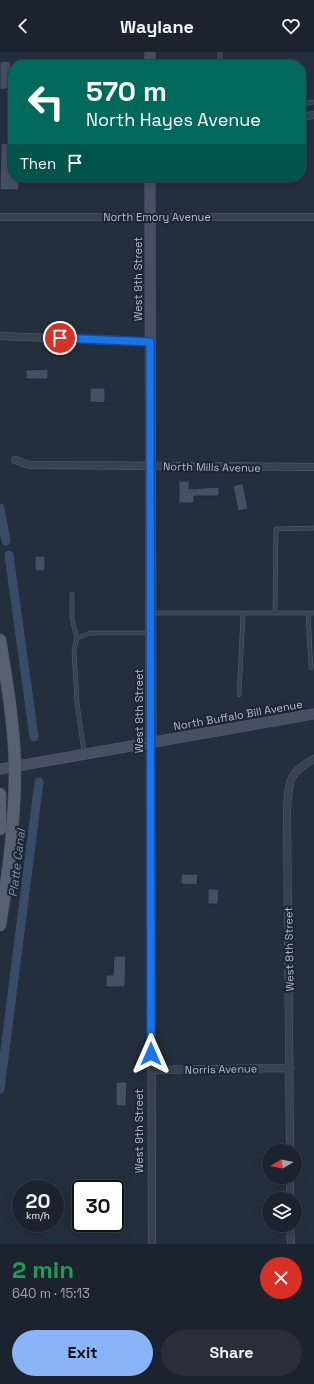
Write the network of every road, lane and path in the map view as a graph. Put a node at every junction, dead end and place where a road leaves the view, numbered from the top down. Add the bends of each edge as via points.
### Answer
1 (150, 182) edge
2 (0, 217) edge
3 (314, 217) edge
4 (150, 218) junction
5 (0, 336) edge
6 (150, 342) junction
7 (15, 460) dead end
8 (150, 466) junction
9 (314, 467) edge
10 (314, 528) edge
11 (72, 594) dead end
12 (150, 613) junction
13 (275, 613) junction
14 (308, 613) junction
15 (314, 613) edge
16 (243, 614) junction
17 (150, 633) junction
18 (77, 638) junction
19 (0, 640) edge
20 (311, 668) dead end
21 (239, 695) dead end
22 (314, 714) edge
23 (151, 742) junction
24 (84, 753) junction
25 (314, 759) edge
26 (15, 766) junction
27 (0, 769) edge
28 (0, 794) edge
29 (0, 829) edge
30 (0, 925) edge
31 (290, 1068) junction
32 (151, 1070) junction
33 (290, 1144) edge
34 (290, 1232) edge
35 (152, 1244) edge
36 (291, 1244) edge

1 - 4 street, West 9th Street
2 - 4 street, North Emory Avenue
3 - 4 street, North Emory Avenue
4 - 6 street, West 9th Street
5 - 6 street
6 - 8 street, West 9th Street
7 - 8 street, North Mills Avenue via 29,465
8 - 9 street, North Mills Avenue
8 - 12 street, West 9th Street
10 - 13 lane via 276,528
11 - 18 lane via 72,620
12 - 16 lane
12 - 17 street, West 9th Street
13 - 14 lane
13 - 16 lane
14 - 15 lane
14 - 20 lane
16 - 21 lane
17 - 18 lane via 90,633
17 - 23 street, West 9th Street
18 - 24 lane via 74,650 77,703
19 - 26 main road via 12,723
22 - 23 street, North Buffalo Bill Avenue
23 - 24 street, North Buffalo Bill Avenue
23 - 32 street, West 9th Street
24 - 26 street, North Buffalo Bill Avenue
25 - 31 street, West 8th Street via 300,768 289,781 287,810
26 - 27 street, North Buffalo Bill Avenue
26 - 30 main road via 11,857
28 - 29 main road
31 - 32 street, Norris Avenue
31 - 33 street, West 8th Street
32 - 35 street, West 9th Street
34 - 36 street

